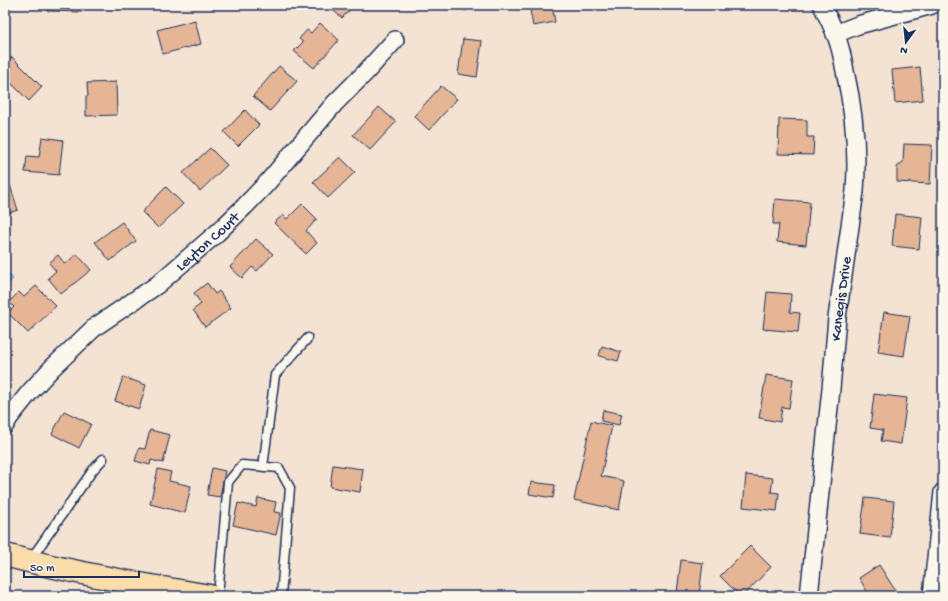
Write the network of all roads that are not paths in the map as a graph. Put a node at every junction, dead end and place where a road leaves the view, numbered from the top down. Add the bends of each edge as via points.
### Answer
1 (822, 5) edge
2 (932, 5) edge
3 (835, 34) junction
4 (395, 40) dead end
5 (308, 338) dead end
6 (5, 425) edge
7 (103, 459) dead end
8 (263, 467) junction
9 (943, 492) edge
10 (5, 555) edge
11 (29, 562) junction
12 (210, 596) edge
13 (218, 596) edge
14 (281, 596) edge
15 (809, 596) edge
16 (932, 596) edge

1 - 3 street, Kanegis Drive
2 - 3 street
3 - 15 street, Kanegis Drive via 850,94 856,171 837,318
4 - 6 street, Leyton Court via 335,102 245,206 156,285 96,327 52,368
5 - 8 lane via 275,375
7 - 11 lane
8 - 13 lane via 242,465 228,482
8 - 14 lane via 279,468 290,488
9 - 16 street
10 - 11 highway
11 - 12 highway

